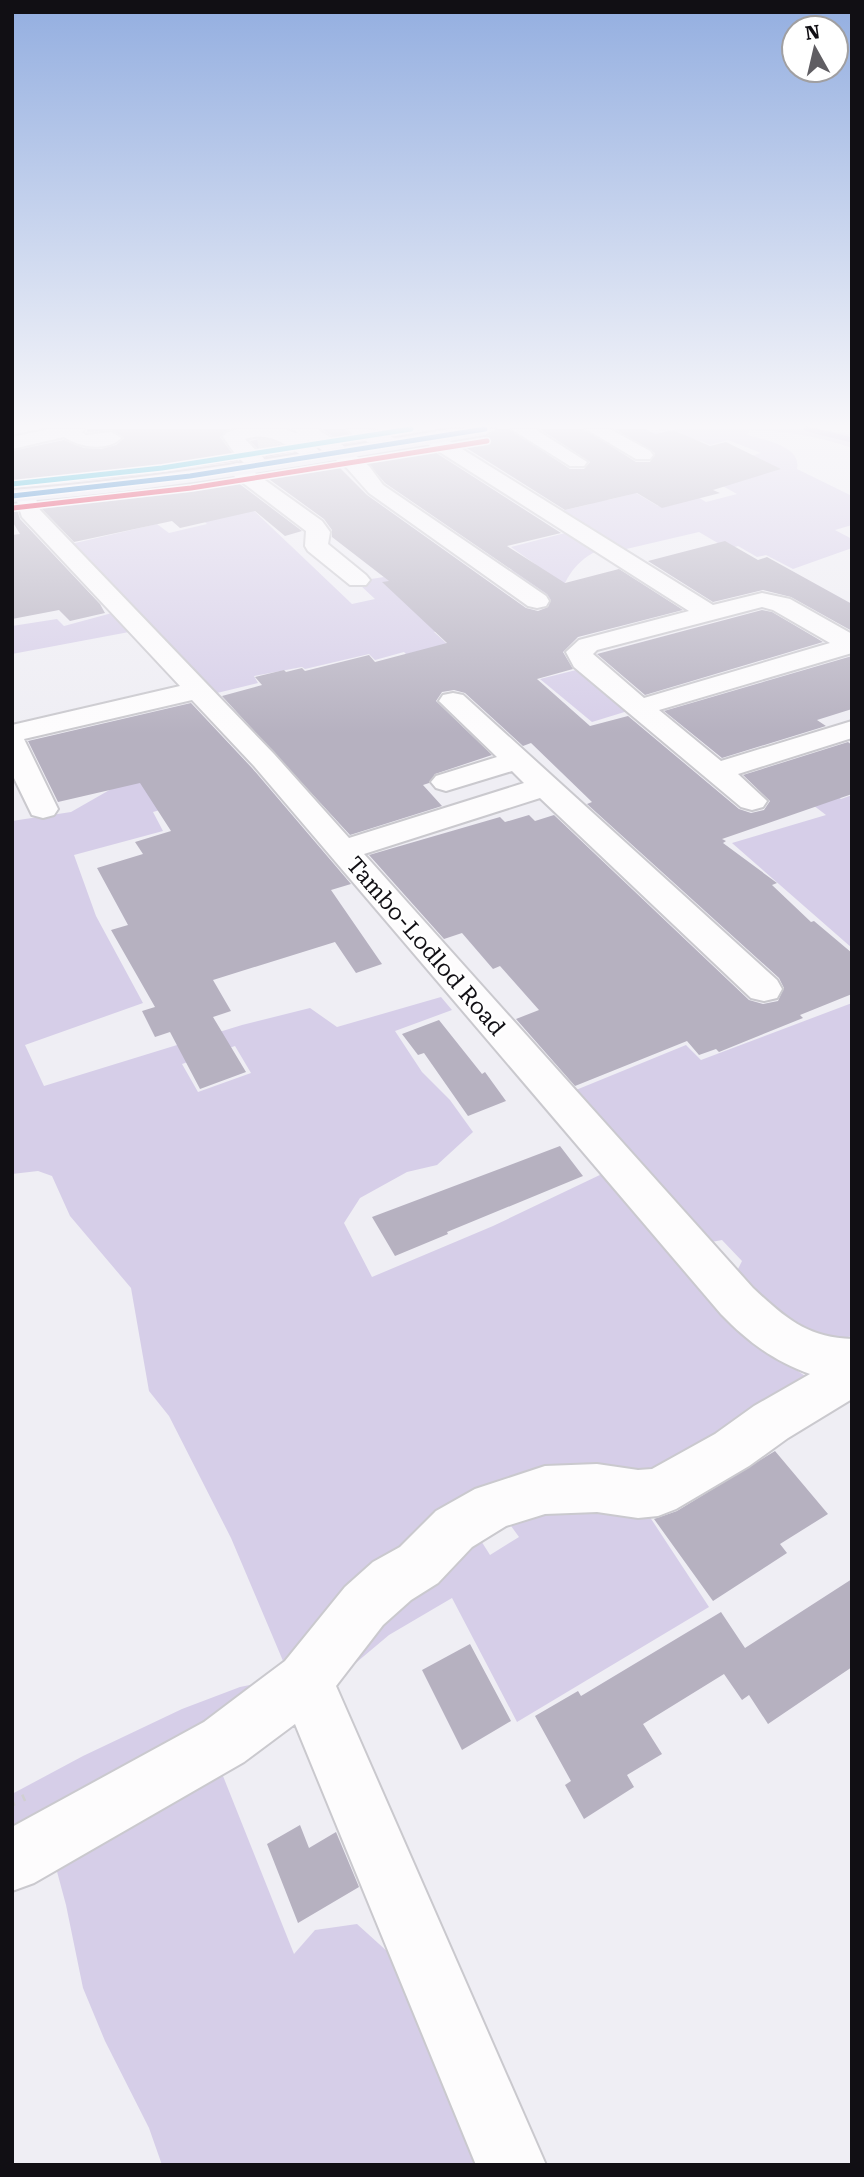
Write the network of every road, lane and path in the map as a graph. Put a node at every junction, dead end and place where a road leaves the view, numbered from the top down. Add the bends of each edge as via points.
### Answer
1 (48, 531) edge
2 (317, 531) edge
3 (436, 531) edge
4 (578, 531) edge
5 (358, 580) dead end
6 (537, 600) dead end
7 (708, 613) junction
8 (852, 645) edge
9 (199, 690) junction
10 (453, 701) dead end
11 (641, 707) junction
12 (852, 729) edge
13 (12, 734) edge
14 (12, 742) edge
15 (518, 760) junction
16 (718, 771) junction
17 (446, 782) dead end
18 (543, 787) junction
19 (752, 801) dead end
20 (43, 809) dead end
21 (343, 850) junction
22 (764, 989) dead end
23 (845, 1373) edge
24 (305, 1681) junction
25 (12, 1861) edge
26 (511, 2165) edge

1 - 9 street, Tambo-Lodlod Road
2 - 5 street via 316,546
3 - 6 street
4 - 7 street
7 - 8 street via 772,601
7 - 11 street via 588,645 579,652 583,661
8 - 11 street
9 - 13 street
9 - 21 street, Tambo-Lodlod Road
10 - 15 street
11 - 16 street
12 - 16 street
14 - 20 street
15 - 17 street
15 - 18 street
16 - 19 street
18 - 21 street
18 - 22 street
21 - 23 street, Tambo-Lodlod Road via 760,1325
23 - 24 street via 732,1450 658,1492 545,1490 493,1506 454,1529 419,1565 392,1581 365,1606
24 - 25 street via 224,1742
24 - 26 street

